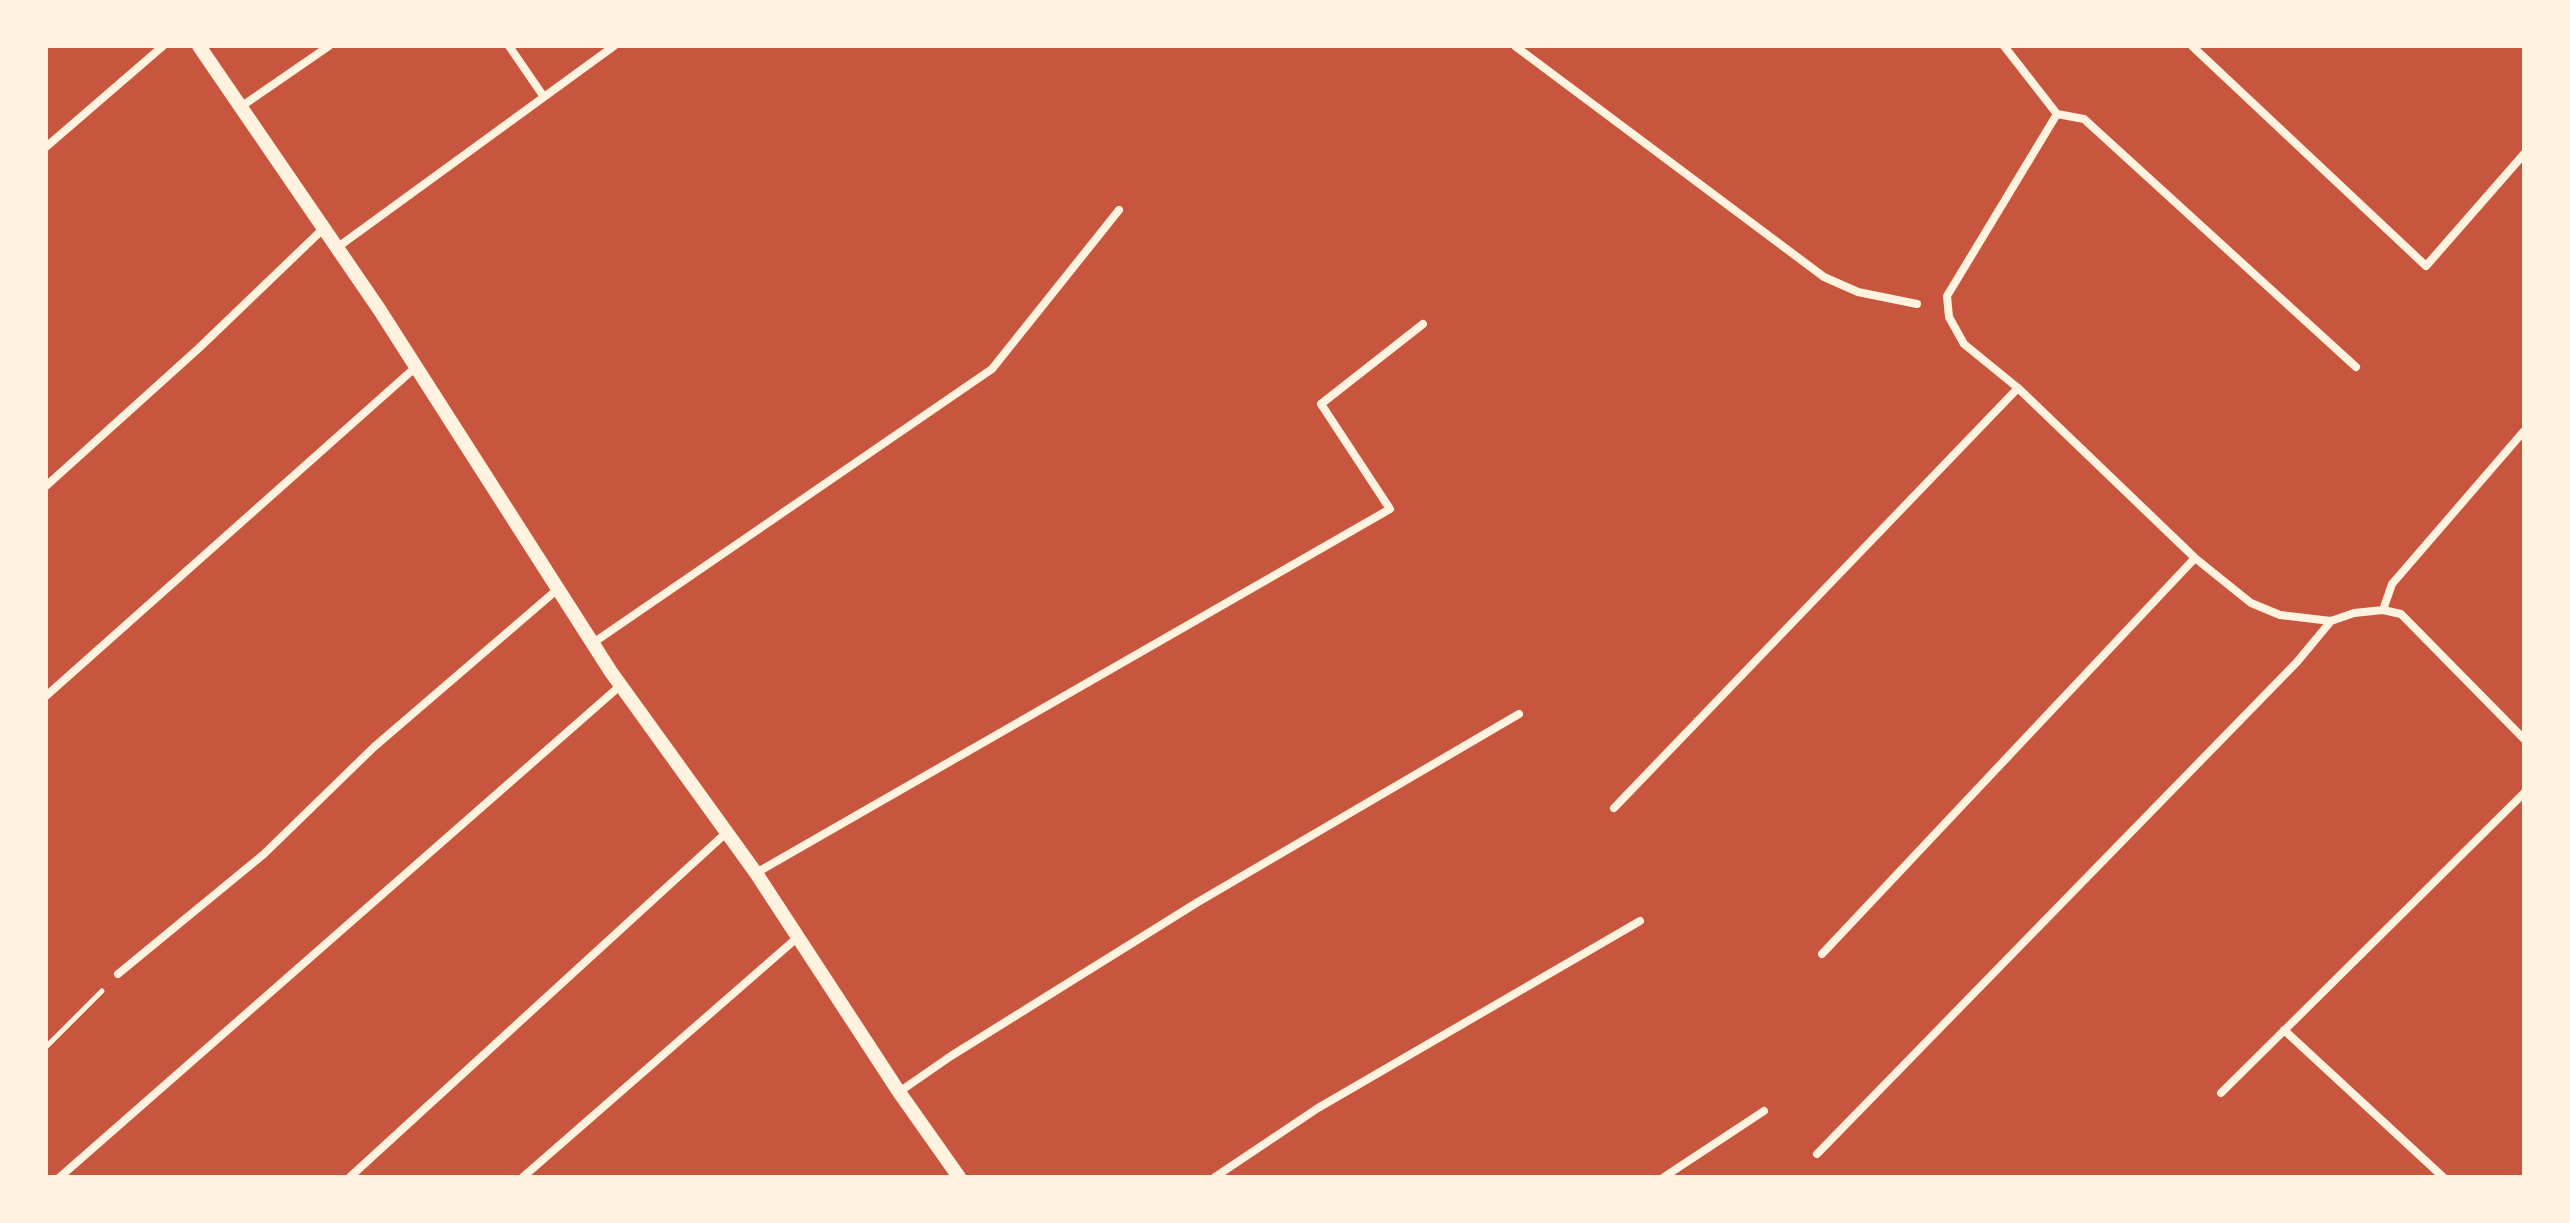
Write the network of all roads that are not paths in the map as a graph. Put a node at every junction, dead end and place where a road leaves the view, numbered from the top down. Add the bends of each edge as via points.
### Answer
1 (163, 46) edge
2 (199, 46) edge
3 (329, 46) edge
4 (509, 46) edge
5 (614, 46) edge
6 (1515, 46) edge
7 (2004, 46) edge
8 (2192, 46) edge
9 (544, 97) junction
10 (242, 106) junction
11 (2057, 114) junction
12 (46, 147) edge
13 (2524, 154) edge
14 (1119, 210) dead end
15 (325, 228) junction
16 (338, 247) junction
17 (1917, 304) dead end
18 (1423, 324) dead end
19 (417, 366) junction
20 (2356, 367) dead end
21 (2018, 388) junction
22 (2524, 431) edge
23 (46, 486) edge
24 (2195, 558) junction
25 (559, 588) junction
26 (2383, 610) junction
27 (2331, 621) junction
28 (593, 643) junction
29 (621, 685) junction
30 (46, 696) edge
31 (1519, 714) dead end
32 (2524, 739) edge
33 (2524, 793) edge
34 (1614, 808) dead end
35 (726, 833) junction
36 (756, 873) junction
37 (1640, 921) dead end
38 (798, 937) junction
39 (1822, 954) dead end
40 (118, 974) road end
41 (2284, 1030) junction
42 (899, 1092) junction
43 (2221, 1093) dead end
44 (1764, 1111) dead end
45 (1817, 1154) dead end
46 (60, 1177) edge
47 (350, 1177) edge
48 (523, 1177) edge
49 (959, 1177) edge
50 (1215, 1177) edge
51 (1664, 1177) edge
52 (2443, 1177) edge

1 - 12 street
2 - 10 street
3 - 10 street
4 - 9 street
5 - 9 street
6 - 17 street via 1824,277 1858,292
7 - 11 street
8 - 13 street via 2426,266
9 - 16 street
10 - 15 street
11 - 20 street via 2084,119
11 - 21 street via 1947,296 1949,317 1964,344
14 - 28 street via 992,369
15 - 16 street
15 - 23 street
16 - 19 street
18 - 36 street via 1321,404 1390,509
19 - 25 street
19 - 30 street
21 - 24 street
21 - 34 street
22 - 26 street via 2392,584
24 - 27 street via 2251,603 2280,615
24 - 39 street
25 - 28 street
25 - 40 street via 374,747 264,854
26 - 27 street
26 - 32 street via 2401,614
27 - 45 street
28 - 29 street
29 - 35 street
29 - 46 street
31 - 42 street via 1198,902
33 - 41 street
35 - 36 street
35 - 47 street
36 - 38 street
37 - 50 street via 1318,1108
38 - 42 street
38 - 48 street
41 - 43 street
41 - 52 street
42 - 49 street
44 - 51 street

